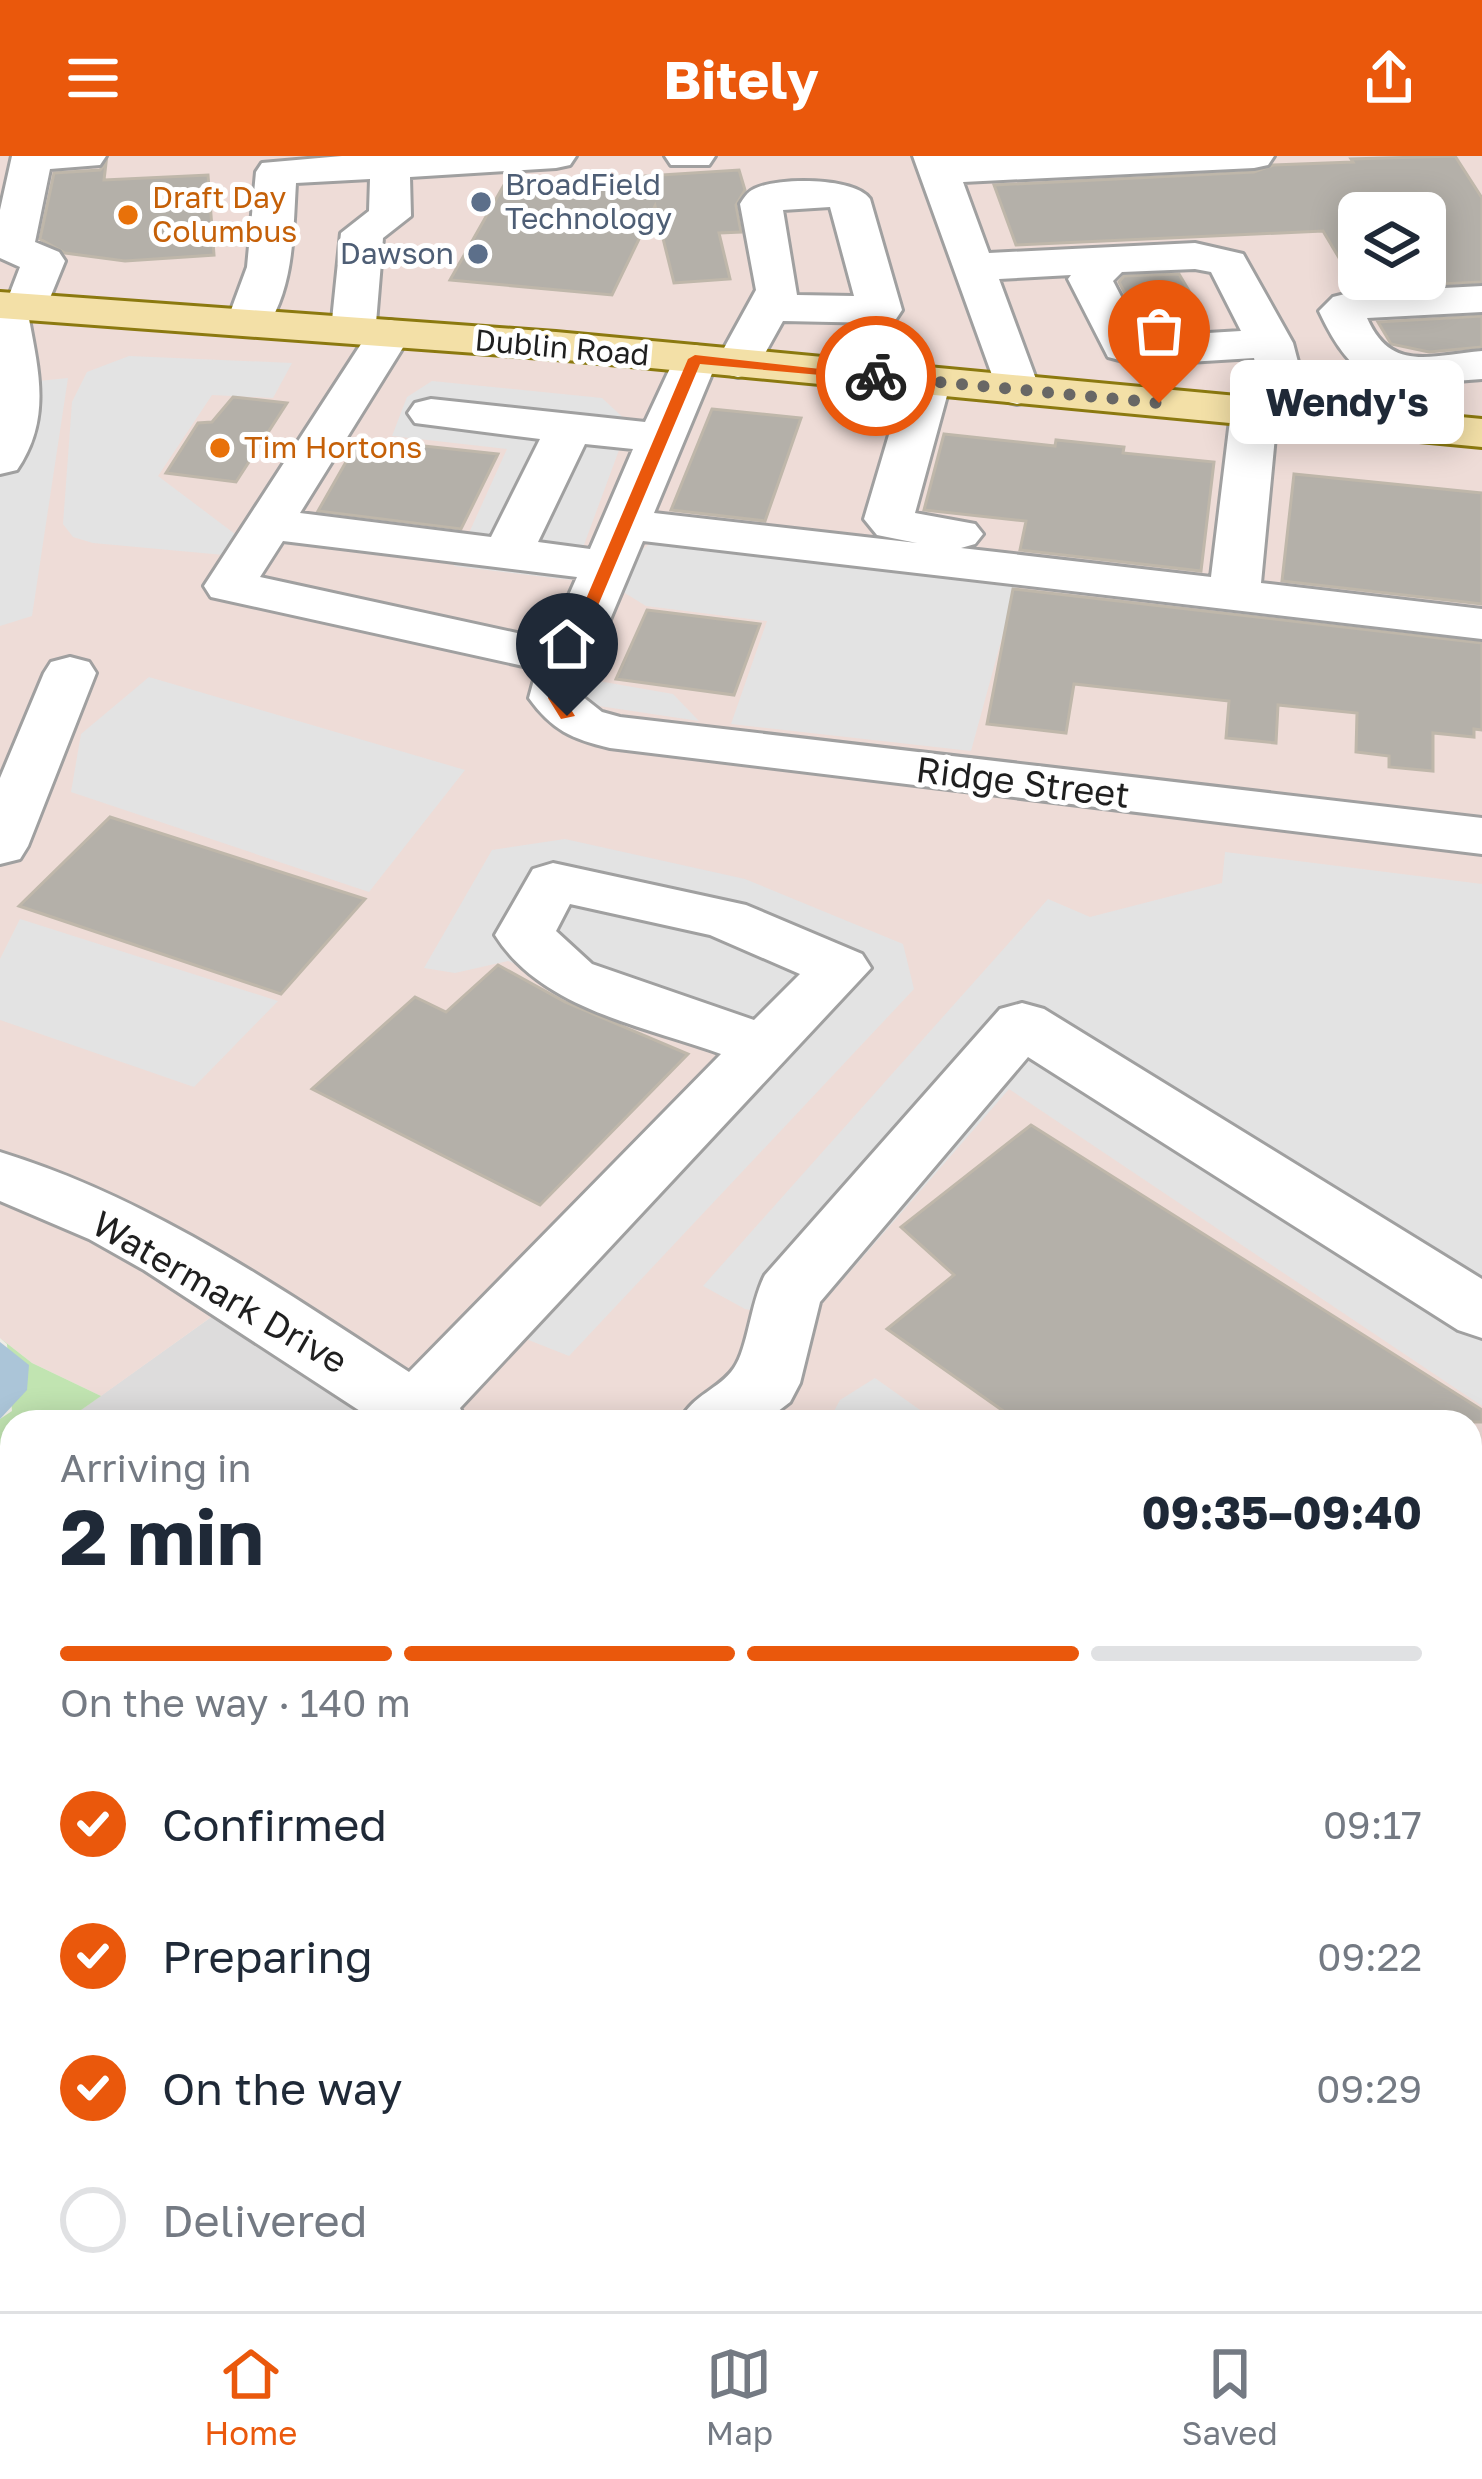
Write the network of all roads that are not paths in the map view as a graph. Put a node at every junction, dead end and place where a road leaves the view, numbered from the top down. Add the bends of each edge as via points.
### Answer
1 (86, 156) edge
2 (556, 156) edge
3 (685, 156) edge
4 (694, 156) edge
5 (1254, 156) edge
6 (32, 157) edge
7 (1208, 157) edge
8 (277, 164) edge
9 (390, 168) junction
10 (907, 181) edge
11 (1107, 263) junction
12 (973, 267) junction
13 (1482, 298) edge
14 (10, 305) edge
15 (768, 307) junction
16 (249, 321) junction
17 (372, 332) junction
18 (1271, 343) junction
19 (716, 361) junction
20 (1482, 365) edge
21 (1410, 368) junction
22 (928, 381) junction
23 (1017, 390) junction
24 (431, 413) dead end
25 (1271, 413) junction
26 (1406, 426) junction
27 (569, 428) junction
28 (1482, 433) edge
29 (663, 439) junction
30 (0, 460) edge
31 (268, 524) junction
32 (958, 534) dead end
33 (617, 545) junction
34 (508, 554) junction
35 (1234, 595) junction
36 (1482, 624) edge
37 (568, 660) junction
38 (70, 673) dead end
39 (1482, 836) edge
40 (0, 846) edge
41 (766, 1047) dead end
42 (0, 1176) edge
43 (1482, 1312) edge
44 (413, 1410) edge
45 (429, 1410) edge
46 (729, 1410) edge

1 - 6 street
2 - 9 street
3 - 4 street
5 - 7 street
6 - 14 street via 13,248 44,261
7 - 10 street
8 - 9 street
8 - 16 street via 269,267
9 - 17 street via 390,216 362,233
10 - 12 street
10 - 15 street via 766,198 760,204 778,290
10 - 15 street via 849,200 880,310
11 - 12 street
11 - 18 street via 1195,256 1228,263
11 - 18 street via 1090,279 1118,341 1139,351
12 - 23 street
13 - 21 street via 1342,311 1363,354
14 - 16 main road, Dublin Road
14 - 30 street via 20,397
15 - 19 street
16 - 17 main road, Dublin Road
17 - 19 main road, Dublin Road
17 - 31 street
18 - 25 street
19 - 22 main road, Dublin Road
19 - 29 street
20 - 21 street
21 - 26 street
22 - 23 main road, Dublin Road
22 - 32 street via 889,519
23 - 25 main road, Dublin Road
24 - 27 street
25 - 26 main road, Dublin Road
25 - 35 street
26 - 28 main road, Dublin Road
27 - 29 street
27 - 34 street
29 - 33 street
31 - 34 street
31 - 37 street via 229,586
33 - 34 street
33 - 35 street
33 - 37 street
35 - 36 street
37 - 39 street, Ridge Street via 556,698 567,716 590,728
38 - 40 street
41 - 45 street
42 - 44 street, Watermark Drive via 148,1244
43 - 46 street via 1022,1024 789,1293 765,1382

